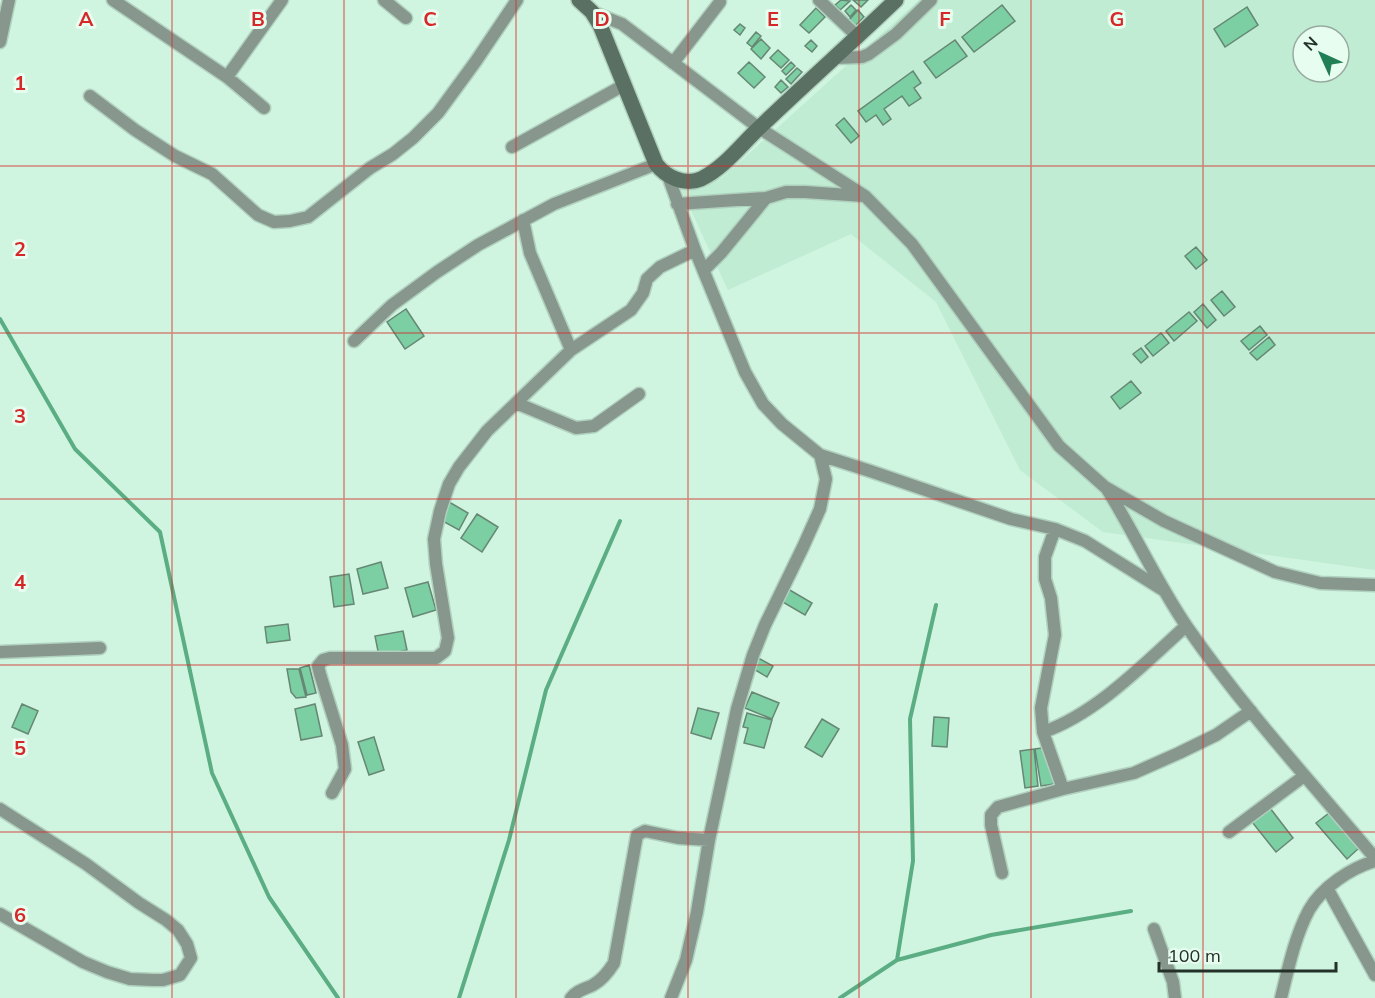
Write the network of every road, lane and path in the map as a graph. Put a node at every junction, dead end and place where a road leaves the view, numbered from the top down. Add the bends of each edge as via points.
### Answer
1 (9, 0) edge
2 (282, 0) edge
3 (384, 0) edge
4 (517, 0) edge
5 (579, 0) edge
6 (819, 0) edge
7 (896, 0) edge
8 (931, 0) edge
9 (120, 2) edge
10 (720, 2) dead end
11 (592, 12) junction
12 (405, 18) dead end
13 (858, 37) junction
14 (0, 42) edge
15 (835, 58) junction
16 (673, 63) junction
17 (227, 78) junction
18 (624, 85) junction
19 (90, 96) dead end
20 (264, 108) dead end
21 (759, 128) junction
22 (512, 147) dead end
23 (657, 164) junction
24 (668, 176) junction
25 (865, 196) junction
26 (766, 198) junction
27 (677, 204) junction
28 (523, 220) junction
29 (695, 250) junction
30 (704, 270) junction
31 (354, 341) dead end
32 (571, 350) junction
33 (639, 394) dead end
34 (516, 403) junction
35 (820, 455) junction
36 (1106, 487) junction
37 (1055, 529) junction
38 (1375, 585) edge
39 (1166, 592) junction
40 (1186, 626) junction
41 (100, 648) dead end
42 (0, 652) edge
43 (1251, 711) junction
44 (1043, 732) junction
45 (1304, 776) junction
46 (1064, 789) junction
47 (332, 793) dead end
48 (0, 809) edge
49 (1229, 832) dead end
50 (709, 840) junction
51 (1375, 859) edge
52 (1002, 873) dead end
53 (1328, 888) junction
54 (0, 914) edge
55 (1154, 929) dead end
56 (1375, 975) edge
57 (572, 998) edge
58 (671, 998) edge
59 (1175, 998) edge
60 (1281, 998) edge

1 - 14 street
2 - 17 street
3 - 12 street
4 - 19 street via 438,113 393,154 308,217 274,222 258,215 212,174 167,151
5 - 11 street
6 - 13 street
7 - 13 street
8 - 15 street via 869,54
9 - 17 street
10 - 16 street
11 - 16 street via 622,24
11 - 18 street
13 - 15 street
15 - 21 street
16 - 21 street
17 - 20 street
18 - 22 street
18 - 23 street
21 - 24 street via 725,162 700,180 690,182
21 - 25 street
23 - 24 street
23 - 28 street
24 - 27 street
25 - 26 street via 786,192
25 - 36 street via 912,244 1059,446
26 - 27 street
26 - 30 street
27 - 29 street
28 - 31 street via 437,272
28 - 32 street via 531,253
29 - 30 street
29 - 32 street via 660,267 647,279 643,293 630,310
30 - 35 street via 745,372 763,404
32 - 34 street
33 - 34 street via 594,426 576,428
34 - 47 street via 487,431 459,467 440,511 435,556 448,638 445,651 436,658 330,658 318,666 342,745 345,769
35 - 37 street via 1011,519
35 - 50 street via 826,479 820,509 753,655 737,709
36 - 38 street via 1164,521 1275,572 1320,583
36 - 39 street
37 - 39 street via 1085,541
37 - 44 street via 1045,557 1044,579 1051,598 1055,635 1041,708
39 - 40 street
40 - 43 street
40 - 44 street via 1089,708
41 - 42 street
43 - 45 street
43 - 46 street via 1216,735 1134,773
44 - 46 street
45 - 49 street
45 - 51 street
46 - 52 street via 998,807 991,815
48 - 54 street via 166,920 187,944 191,958 180,975 163,980 130,980 83,962
50 - 57 street via 645,831 637,835 614,963 594,984
50 - 58 street via 686,960
51 - 53 street via 1353,869
53 - 56 street
53 - 60 street via 1310,908 1301,928
55 - 59 street

